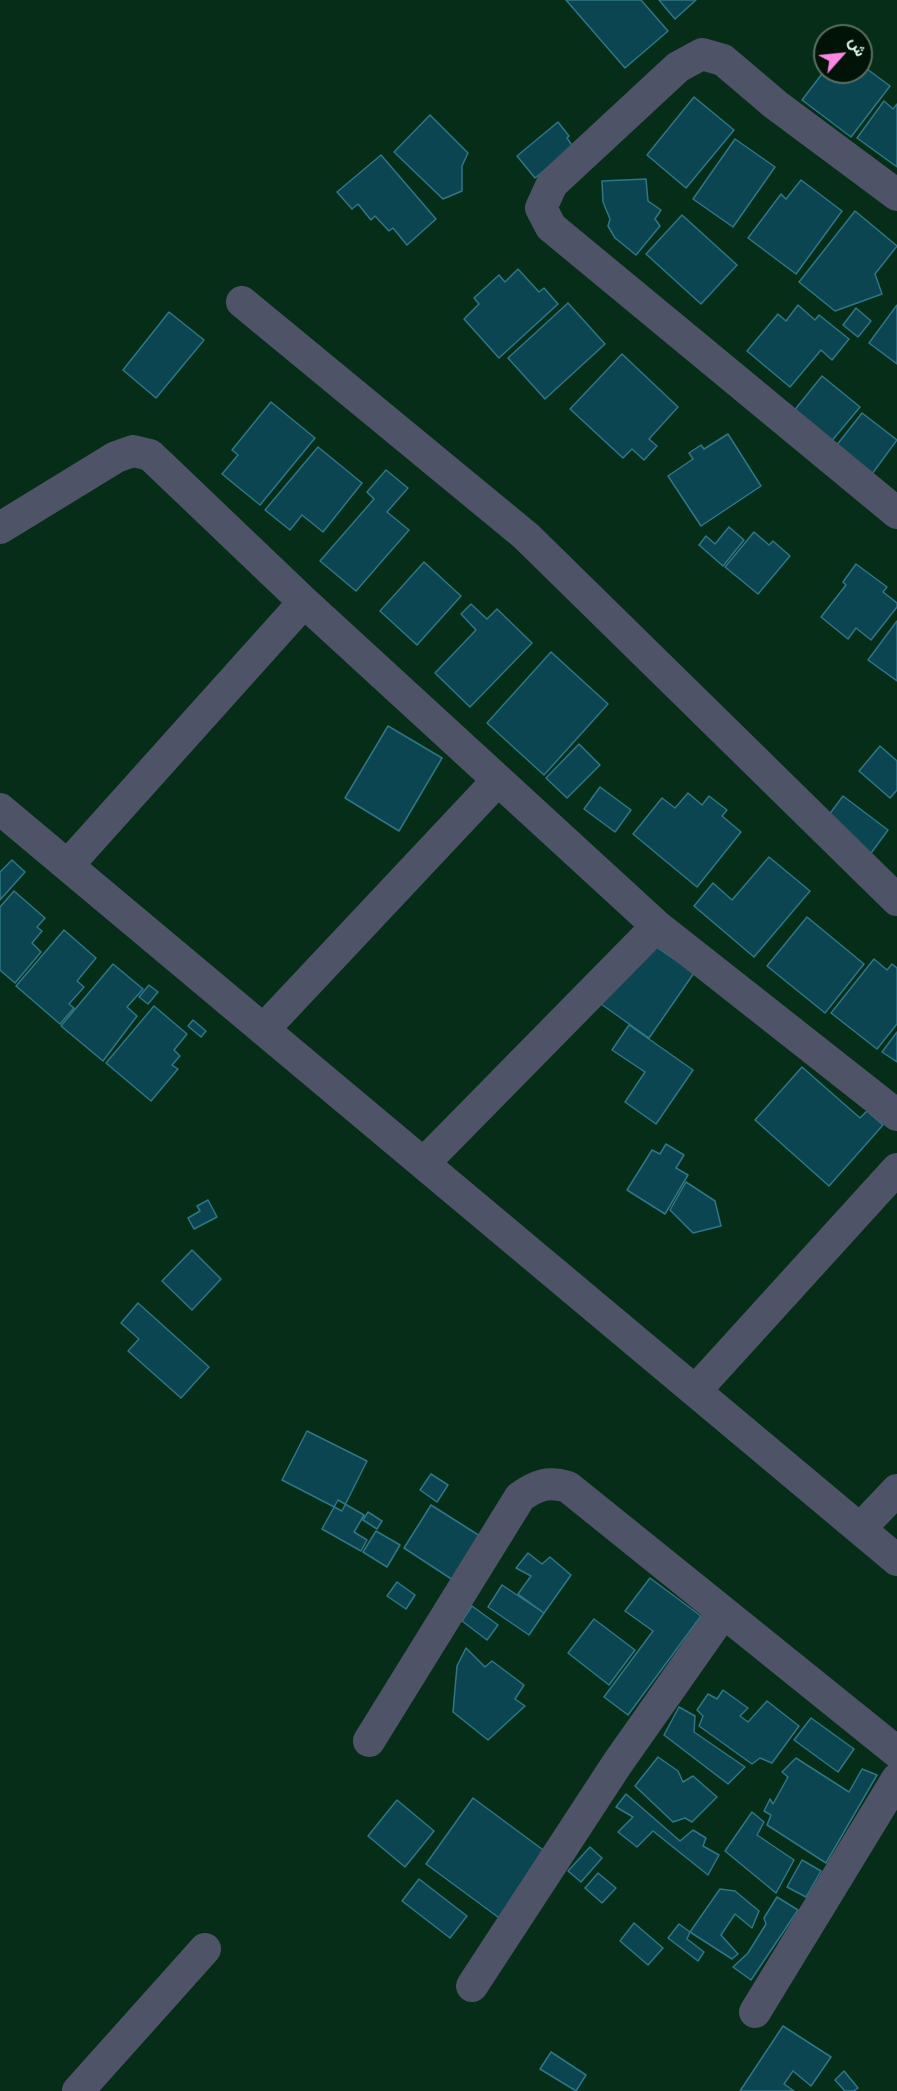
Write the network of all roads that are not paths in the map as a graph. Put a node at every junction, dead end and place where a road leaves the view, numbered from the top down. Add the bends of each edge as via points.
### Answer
1 (897, 195) edge
2 (242, 302) dead end
3 (897, 513) edge
4 (0, 528) edge
5 (304, 602) junction
6 (498, 780) junction
7 (0, 810) edge
8 (68, 866) junction
9 (897, 900) edge
10 (657, 926) junction
11 (264, 1029) junction
12 (897, 1115) edge
13 (425, 1162) junction
14 (897, 1169) edge
15 (696, 1390) junction
16 (897, 1490) edge
17 (860, 1529) junction
18 (897, 1560) edge
19 (723, 1613) junction
20 (369, 1741) dead end
21 (897, 1752) edge
22 (897, 1779) edge
23 (206, 1949) dead end
24 (472, 1986) dead end
25 (755, 2012) dead end
26 (78, 2091) edge

1 - 3 street via 776,105 723,60 702,54 678,67 552,184 541,208 550,227
2 - 9 street via 526,536
4 - 5 street via 116,457 142,452 158,460
5 - 6 street
5 - 8 street
6 - 10 street
6 - 11 street
7 - 8 street
8 - 11 street
10 - 12 street
10 - 13 street
11 - 13 street
13 - 15 street
14 - 15 street
15 - 17 street
16 - 17 street
17 - 18 street
19 - 20 street via 568,1487 552,1482 535,1486 520,1497
19 - 21 street
19 - 24 street via 617,1764
22 - 25 street
23 - 26 street

